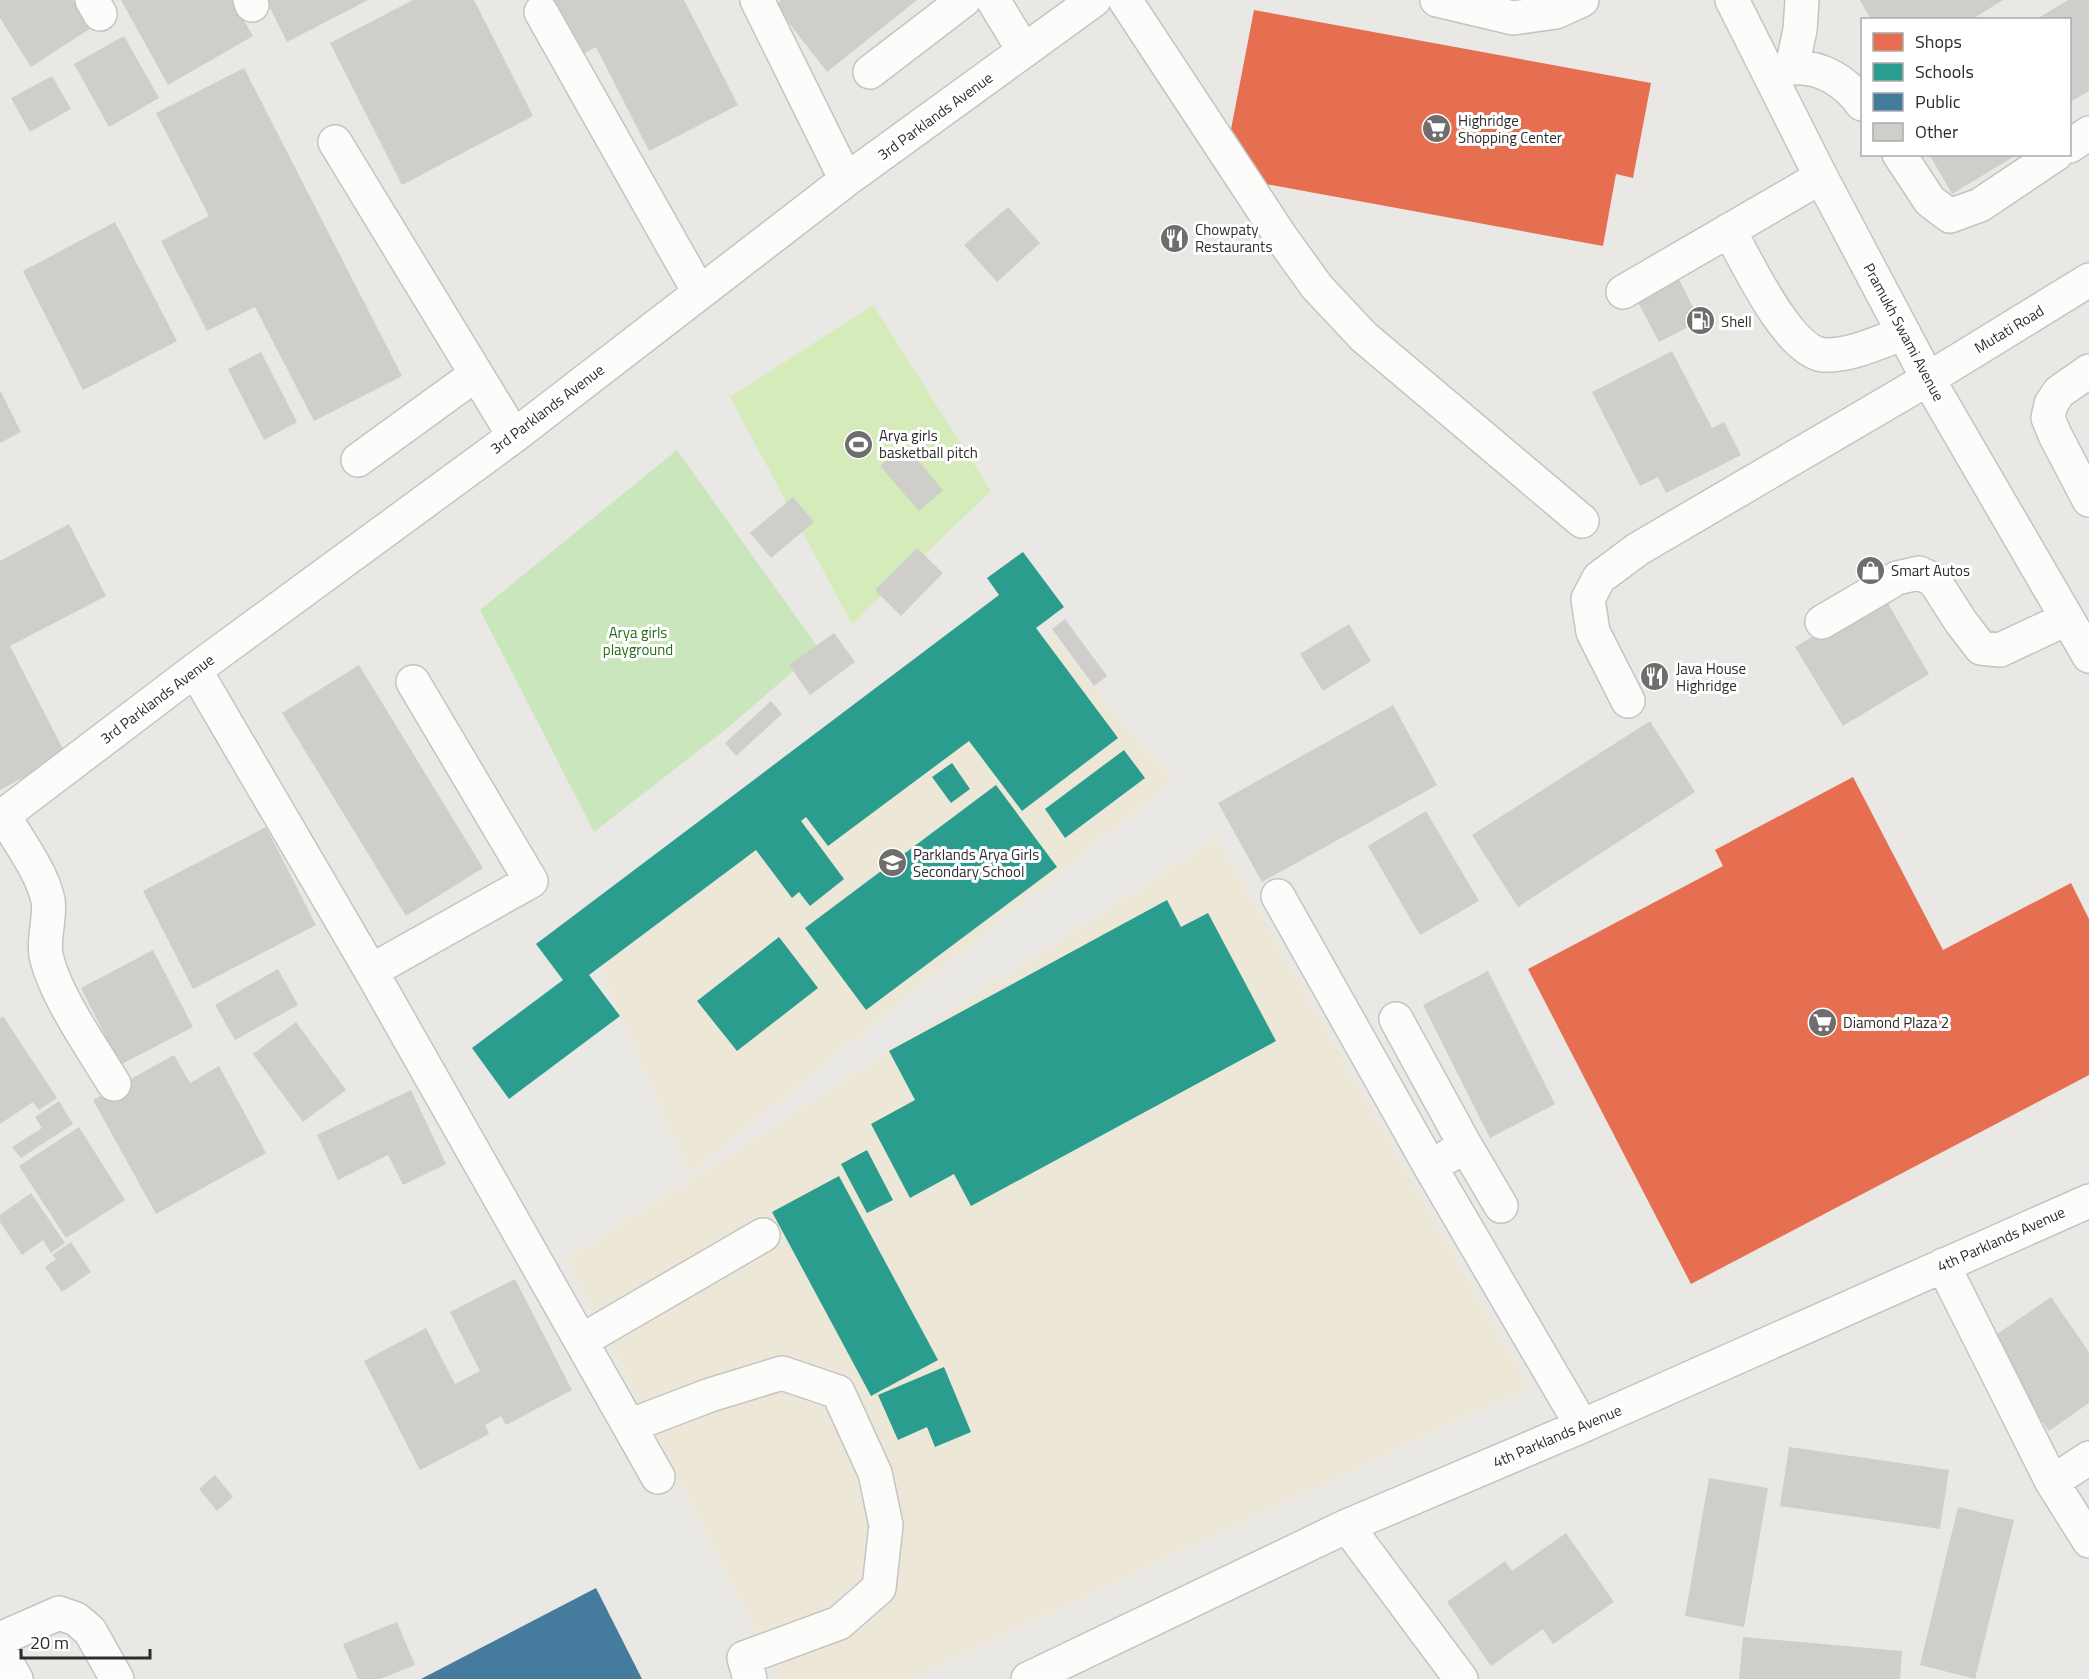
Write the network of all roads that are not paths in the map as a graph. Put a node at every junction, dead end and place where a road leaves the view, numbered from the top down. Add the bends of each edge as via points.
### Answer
1 (757, 0) edge
2 (964, 0) edge
3 (993, 0) edge
4 (1125, 0) edge
5 (1437, 0) edge
6 (1582, 0) edge
7 (1732, 0) edge
8 (1802, 0) edge
9 (1088, 2) edge
10 (541, 12) dead end
11 (1024, 51) junction
12 (870, 72) dead end
13 (1781, 72) junction
14 (1861, 101) edge
15 (2089, 133) edge
16 (335, 142) dead end
17 (2071, 145) edge
18 (1900, 156) edge
19 (2053, 156) edge
20 (1821, 177) junction
21 (846, 180) junction
22 (1729, 230) junction
23 (2089, 280) edge
24 (699, 292) junction
25 (1623, 292) dead end
26 (1904, 333) junction
27 (2089, 371) edge
28 (475, 375) junction
29 (1928, 379) junction
30 (514, 436) junction
31 (358, 460) dead end
32 (2089, 500) edge
33 (1582, 521) dead end
34 (2066, 619) junction
35 (1822, 622) dead end
36 (2089, 656) edge
37 (195, 670) junction
38 (413, 682) dead end
39 (1628, 701) dead end
40 (2, 816) edge
41 (1278, 896) dead end
42 (371, 971) junction
43 (1396, 1019) dead end
44 (114, 1084) dead end
45 (1466, 1145) junction
46 (1431, 1168) junction
47 (2089, 1201) edge
48 (1501, 1206) dead end
49 (763, 1235) dead end
50 (1943, 1264) junction
51 (581, 1341) junction
52 (629, 1426) junction
53 (1582, 1426) junction
54 (2089, 1458) edge
55 (658, 1477) dead end
56 (2052, 1482) junction
57 (1347, 1526) junction
58 (2089, 1541) edge
59 (0, 1639) edge
60 (0, 1651) edge
61 (16, 1679) edge
62 (117, 1679) edge
63 (750, 1679) edge
64 (1028, 1679) edge
65 (1461, 1679) edge

1 - 21 street
2 - 12 street
3 - 11 street
4 - 33 street via 1317,287 1364,337
5 - 6 street via 1513,18 1556,12
7 - 13 street, Pramukh Swami Avenue
8 - 13 street via 1800,30
9 - 11 street, 3rd Parklands Avenue
10 - 24 street
11 - 21 street, 3rd Parklands Avenue
13 - 14 street via 1819,71 1853,91
13 - 20 street, Pramukh Swami Avenue
15 - 17 street
16 - 28 street
18 - 19 street via 1930,201 1950,216 1980,205
20 - 22 street
20 - 26 street, Pramukh Swami Avenue
21 - 24 street, 3rd Parklands Avenue
22 - 25 street
22 - 26 street via 1780,318 1798,341 1822,355 1852,351
23 - 29 street, Mutati Road
24 - 30 street, 3rd Parklands Avenue
26 - 29 street, Pramukh Swami Avenue
27 - 32 street via 2059,392 2048,417
28 - 30 street
28 - 31 street
29 - 34 street, Pramukh Swami Avenue
29 - 39 street, Mutati Road via 1638,549 1599,578 1588,599 1593,632
30 - 37 street, 3rd Parklands Avenue
34 - 35 street via 2000,650 1981,648 1934,580 1919,573 1897,578
34 - 36 street, Pramukh Swami Avenue
37 - 40 street, 3rd Parklands Avenue
37 - 42 street
38 - 42 street via 531,881
40 - 44 street via 41,881 49,902 46,954 59,992
41 - 46 street
42 - 51 street
43 - 45 street
45 - 46 street
45 - 48 street
46 - 53 street
47 - 50 street, 4th Parklands Avenue
49 - 51 street
50 - 53 street, 4th Parklands Avenue
50 - 56 street
51 - 52 street
52 - 55 street
52 - 63 street via 782,1373 838,1392 875,1473 886,1525 879,1588 839,1623 744,1658
53 - 57 street, 4th Parklands Avenue
54 - 56 street
56 - 58 street
57 - 64 street, 4th Parklands Avenue
57 - 65 street
59 - 62 street via 59,1613 76,1619 90,1631
60 - 61 street

